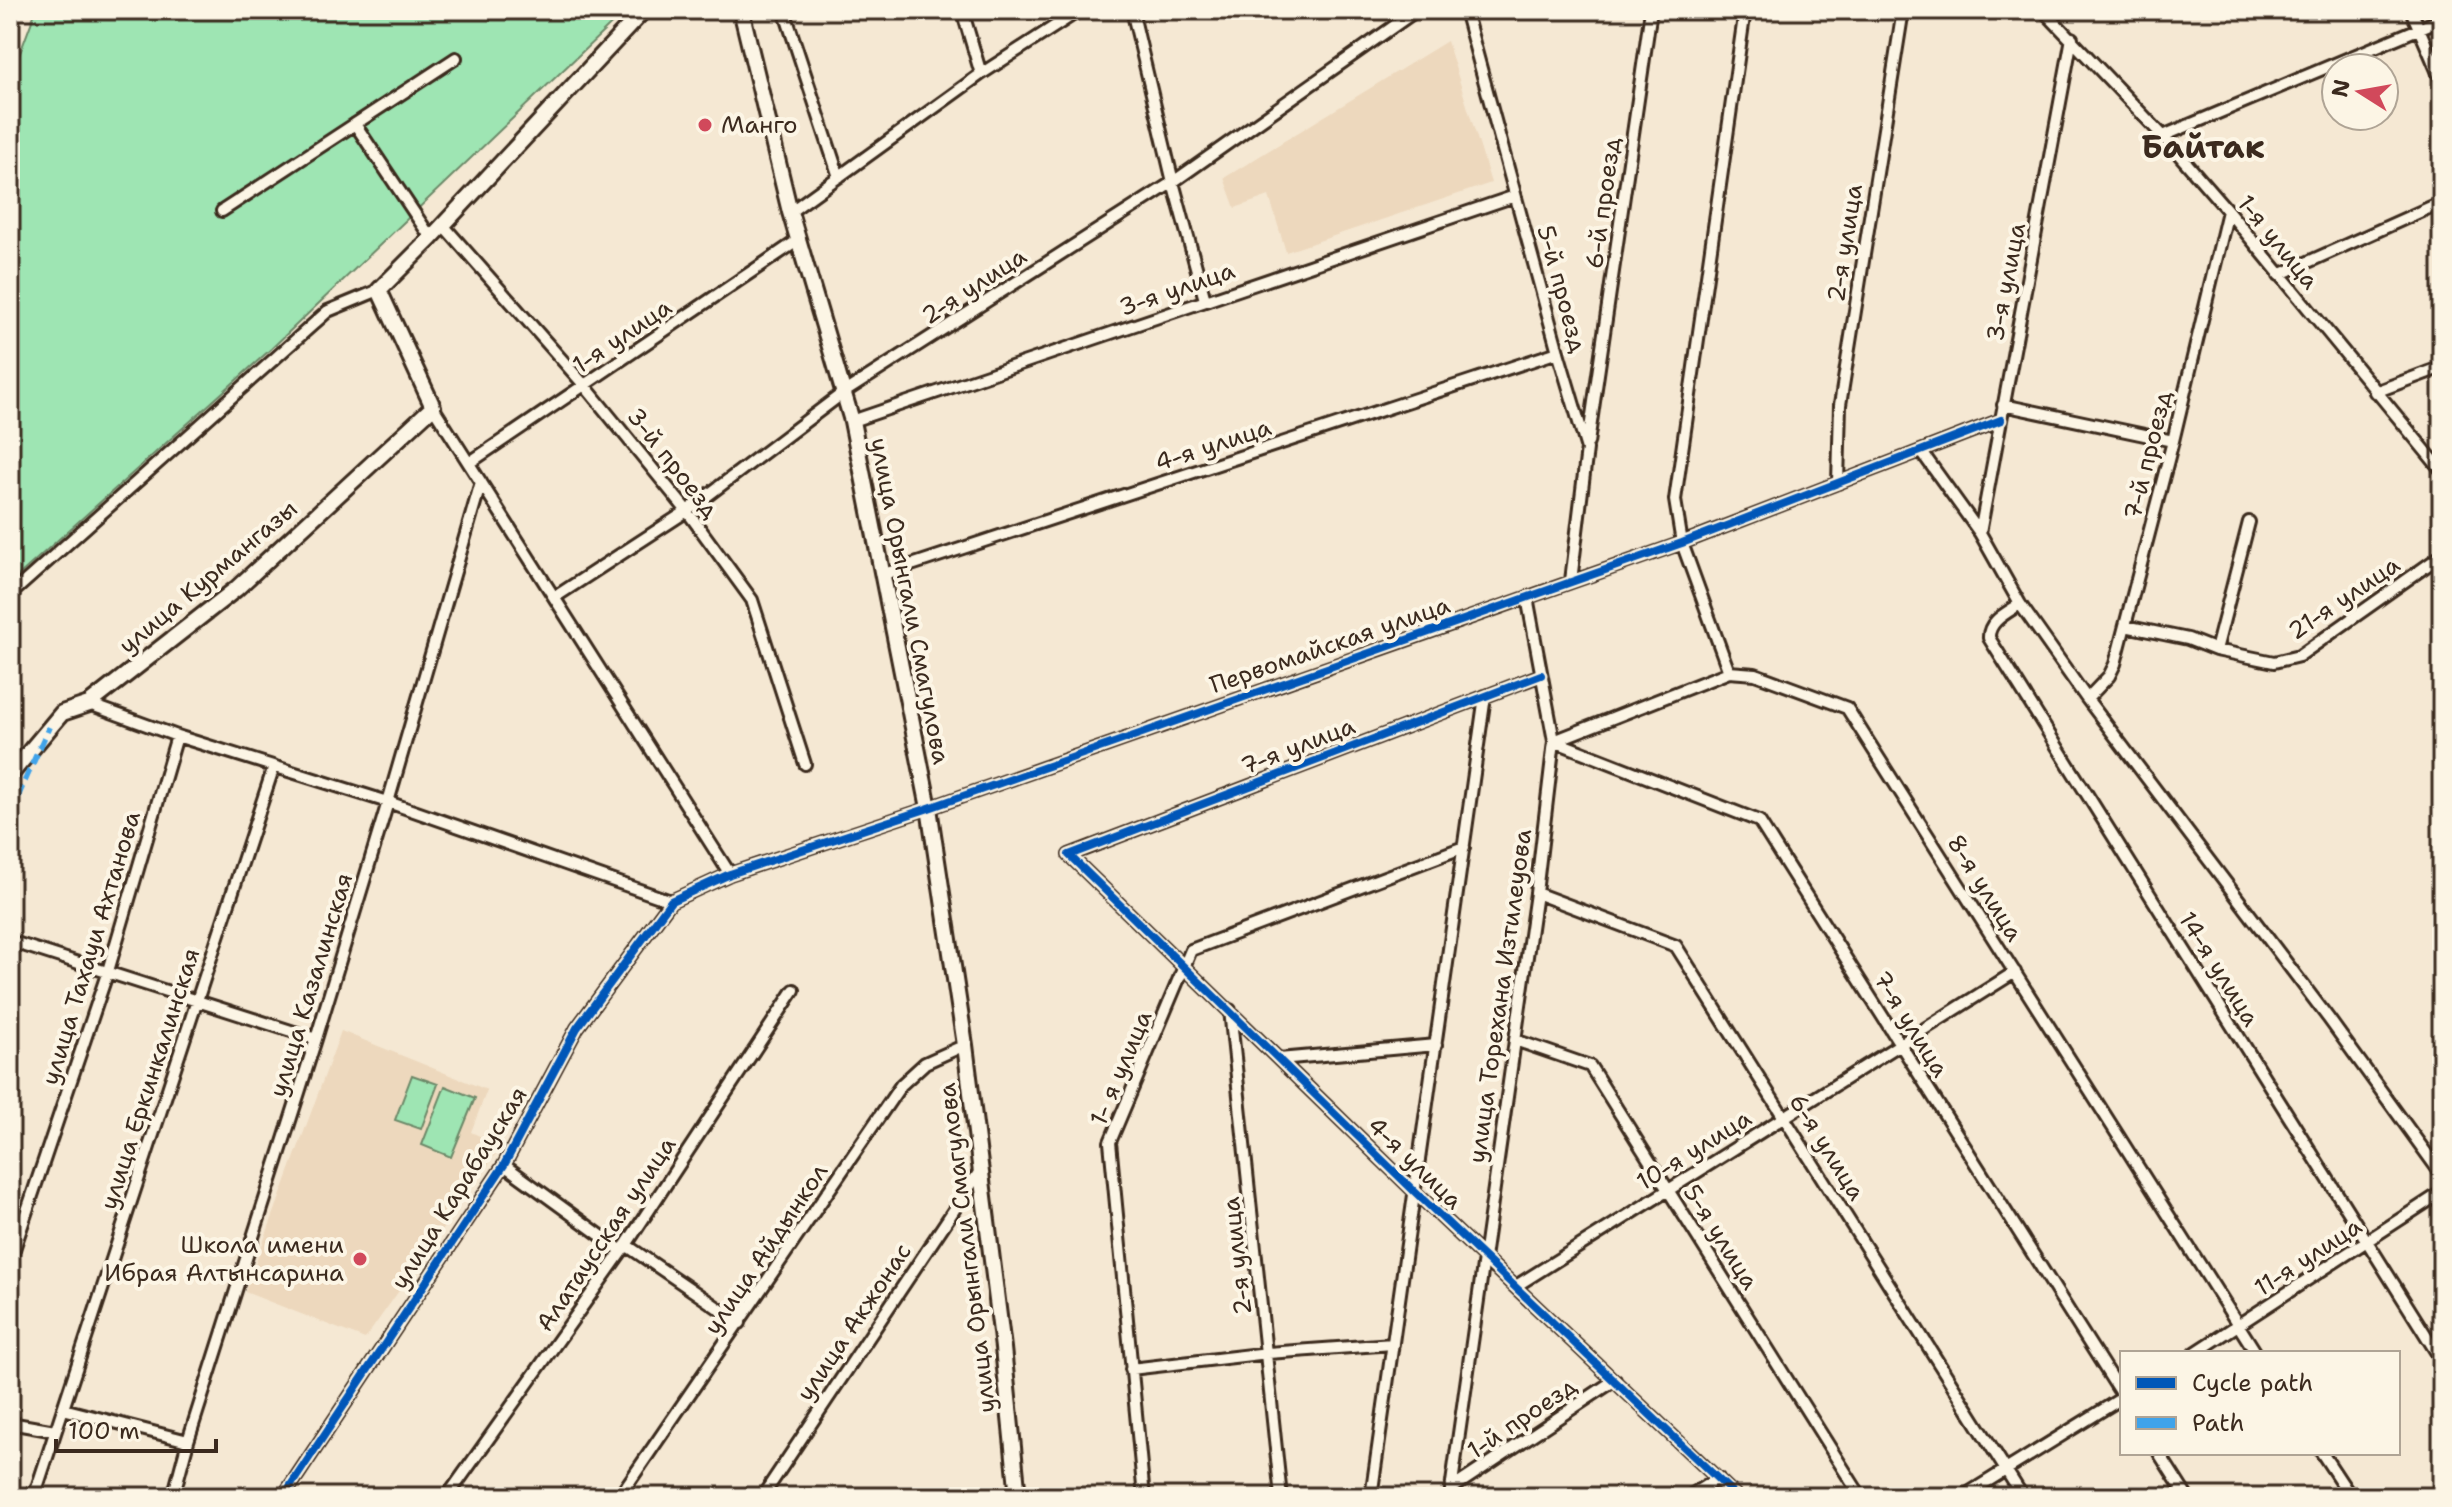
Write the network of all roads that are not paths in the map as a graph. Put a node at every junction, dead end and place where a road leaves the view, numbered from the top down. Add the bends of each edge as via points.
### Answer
1 (644, 10) edge
2 (741, 10) edge
3 (784, 10) edge
4 (962, 10) edge
5 (1080, 10) edge
6 (1132, 10) edge
7 (1417, 10) edge
8 (1465, 10) edge
9 (1651, 10) edge
10 (1745, 10) edge
11 (1903, 10) edge
12 (2043, 10) edge
13 (2411, 10) edge
14 (2442, 19) edge
15 (2418, 29) junction
16 (2072, 38) junction
17 (456, 58) dead end
18 (981, 74) junction
19 (2442, 82) edge
20 (355, 124) junction
21 (2163, 136) junction
22 (839, 177) junction
23 (1173, 182) junction
24 (1515, 196) junction
25 (2442, 202) edge
26 (222, 211) dead end
27 (2228, 211) junction
28 (790, 212) junction
29 (443, 225) junction
30 (431, 238) junction
31 (797, 241) junction
32 (2279, 275) junction
33 (379, 290) junction
34 (1205, 300) junction
35 (1558, 352) junction
36 (2442, 367) edge
37 (585, 386) junction
38 (2375, 392) junction
39 (843, 393) junction
40 (2003, 405) junction
41 (433, 407) junction
42 (2001, 420) junction
43 (852, 421) junction
44 (2173, 441) junction
45 (1587, 449) junction
46 (1921, 451) junction
47 (469, 463) junction
48 (2442, 471) edge
49 (481, 482) junction
50 (1838, 483) junction
51 (687, 511) junction
52 (2249, 522) dead end
53 (1980, 533) junction
54 (1682, 543) junction
55 (2442, 555) edge
56 (881, 575) junction
57 (1571, 581) junction
58 (10, 595) edge
59 (555, 597) junction
60 (1527, 597) junction
61 (2020, 604) junction
62 (2125, 626) junction
63 (2216, 650) junction
64 (1729, 672) junction
65 (1541, 675) junction
66 (1485, 696) junction
67 (2087, 699) junction
68 (89, 704) junction
69 (177, 736) junction
70 (1554, 741) junction
71 (805, 764) dead end
72 (274, 766) junction
73 (10, 775) edge
74 (388, 802) junction
75 (929, 808) junction
76 (1464, 847) junction
77 (1069, 855) joint
78 (730, 874) junction
79 (1536, 893) junction
80 (671, 901) junction
81 (10, 941) edge
82 (1186, 967) junction
83 (108, 971) junction
84 (2015, 972) junction
85 (794, 990) dead end
86 (197, 1002) junction
87 (1230, 1010) junction
88 (316, 1039) junction
89 (1515, 1040) junction
90 (1900, 1044) junction
91 (965, 1045) junction
92 (1436, 1045) junction
93 (1279, 1059) junction
94 (1784, 1117) junction
95 (504, 1165) junction
96 (980, 1171) junction
97 (2442, 1175) edge
98 (1668, 1190) junction
99 (1415, 1192) junction
100 (2442, 1192) edge
101 (2367, 1243) junction
102 (624, 1248) junction
103 (1484, 1255) junction
104 (10, 1261) edge
105 (1516, 1286) junction
106 (740, 1323) junction
107 (2239, 1326) junction
108 (1393, 1344) junction
109 (2198, 1351) edge
110 (2255, 1351) edge
111 (1268, 1353) junction
112 (2442, 1361) edge
113 (1131, 1369) junction
114 (1615, 1380) junction
115 (2120, 1393) edge
116 (2120, 1397) edge
117 (63, 1409) junction
118 (10, 1423) edge
119 (55, 1431) junction
120 (188, 1441) junction
121 (2160, 1455) edge
122 (2323, 1455) edge
123 (2006, 1470) junction
124 (1718, 1478) junction
125 (1450, 1493) edge
126 (34, 1497) edge
127 (173, 1497) edge
128 (283, 1497) edge
129 (447, 1497) edge
130 (619, 1497) edge
131 (762, 1497) edge
132 (1018, 1497) edge
133 (1144, 1497) edge
134 (1281, 1497) edge
135 (1371, 1497) edge
136 (1688, 1497) edge
137 (1737, 1497) edge
138 (1861, 1497) edge
139 (1962, 1497) edge
140 (2023, 1497) edge
141 (2187, 1497) edge
142 (2351, 1497) edge

1 - 29 main road
2 - 28 main road, улица Орынгали Смагулова
3 - 22 street
4 - 18 street
5 - 18 street
6 - 23 street
7 - 23 street, 2-я улица
8 - 24 street, 5-й проезд
9 - 45 street, 6-й проезд
10 - 54 street via 1675,500
11 - 50 street, 2-я улица via 1840,405
12 - 16 street, 1-я улица
13 - 15 street
14 - 15 street
15 - 19 street
15 - 21 street
16 - 21 street, 1-я улица
16 - 40 street, 3-я улица
17 - 20 street
18 - 22 street
20 - 26 street
20 - 30 street
21 - 27 street, 1-я улица
22 - 28 street
23 - 34 street
23 - 39 street, 2-я улица
24 - 34 street, 3-я улица
24 - 35 street, 5-й проезд
25 - 32 street
27 - 32 street, 1-я улица
27 - 44 street, 7-й проезд
28 - 31 main road, улица Орынгали Смагулова
29 - 30 main road
29 - 37 street, 3-й проезд
30 - 33 main road
31 - 37 street, 1-я улица
31 - 39 main road, улица Орынгали Смагулова
32 - 38 street, 1-я улица
33 - 41 main road
33 - 58 street via 328,311
34 - 43 street, 3-я улица
35 - 45 street, 5-й проезд
35 - 56 street, 4-я улица
36 - 38 street
37 - 47 street, 1-я улица
37 - 51 street, 3-й проезд
38 - 48 street, 1-я улица
39 - 43 main road, улица Орынгали Смагулова
39 - 51 street, 2-я улица
40 - 42 street, 3-я улица
40 - 44 street
41 - 47 street
41 - 68 main road, улица Курмангазы via 236,589
42 - 46 street, Первомайская улица
42 - 53 street, 3-я улица
43 - 56 main road, улица Орынгали Смагулова
44 - 62 street, 7-й проезд
45 - 57 street, 5-й проезд
46 - 50 street, Первомайская улица
46 - 53 street
47 - 49 street
49 - 59 street
49 - 74 street, улица Казалинская
50 - 54 street, Первомайская улица
51 - 59 street, 2-я улица
51 - 71 street, 3-й проезд via 752,600
52 - 63 street
53 - 61 street
54 - 57 street, Первомайская улица
54 - 64 street
55 - 63 street, 21-я улица via 2299,656 2274,662
56 - 75 main road, улица Орынгали Смагулова
57 - 60 street, Первомайская улица
59 - 78 street
60 - 65 street, улица Торехана Изтилеуова
60 - 75 street, Первомайская улица
61 - 67 street
61 - 101 street, 14-я улица via 1993,624 1989,638
62 - 63 street, 21-я улица
62 - 67 street, 7-й проезд via 2109,676
64 - 70 street
64 - 84 street, 8-я улица via 1755,674 1847,708
65 - 66 street, 7-я улица
65 - 70 street, улица Торехана Изтилеуова
66 - 76 street
66 - 77 street, 7-я улица
67 - 97 street
68 - 69 street
68 - 73 main road, улица Курмангазы via 62,713
69 - 72 street
69 - 83 street, улица Тахауи Ахтанова
70 - 79 street, улица Торехана Изтилеуова
70 - 90 street, 7-я улица via 1759,821
72 - 74 street
72 - 86 street, улица Еркинкалинская
74 - 80 street
74 - 88 street, улица Казалинская
75 - 78 street, Первомайская улица
75 - 91 main road, улица Орынгали Смагулова
76 - 82 street, 1- я улица via 1191,950
76 - 92 street
77 - 82 street, 4-я улица
78 - 80 street, Первомайская улица
79 - 89 street, улица Торехана Изтилеуова
79 - 94 street, 6-я улица via 1676,946
80 - 95 street, улица Карабауская via 577,1028
81 - 83 street
82 - 87 street, 4-я улица
82 - 113 street, 1- я улица via 1110,1142
83 - 86 street
83 - 104 street, улица Тахауи Ахтанова
84 - 90 street, 10-я улица
84 - 107 street, 8-я улица
85 - 102 street, Алатаусская улица
86 - 88 street
86 - 117 street, улица Еркинкалинская
87 - 93 street, 4-я улица
87 - 111 street, 2-я улица
88 - 120 street, улица Казалинская
89 - 98 street, 5-я улица via 1590,1066
89 - 103 street, улица Торехана Изтилеуова
90 - 94 street, 10-я улица
90 - 115 street, 7-я улица
91 - 96 main road, улица Орынгали Смагулова
91 - 106 street, улица Айдынкол via 925,1063 901,1085
92 - 93 street
92 - 99 street
93 - 99 street, 4-я улица
94 - 98 street, 10-я улица
94 - 123 street, 6-я улица
95 - 102 street
95 - 128 street, улица Карабауская
96 - 131 street, улица Акжонас
96 - 132 main road, улица Орынгали Смагулова
98 - 105 street, 10-я улица
98 - 138 street, 5-я улица
99 - 103 street, 4-я улица
99 - 108 street
100 - 101 street, 11-я улица
101 - 107 street, 11-я улица
101 - 112 street, 14-я улица
102 - 106 street
102 - 129 street, Алатаусская улица
103 - 105 street, 4-я улица
103 - 125 street, улица Торехана Изтилеуова
105 - 114 street, 4-я улица
106 - 130 street, улица Айдынкол
107 - 109 street, 11-я улица
107 - 110 street, 8-я улица
108 - 111 street
108 - 135 street
111 - 113 street
111 - 134 street, 2-я улица
113 - 133 street, 1- я улица
114 - 124 street, 4-я улица
114 - 125 street, 1-й проезд
116 - 123 street
117 - 119 street, улица Еркинкалинская
117 - 120 street
118 - 119 street
119 - 126 street, улица Еркинкалинская
120 - 127 street, улица Казалинская
121 - 141 street
122 - 142 street
123 - 139 street
123 - 140 street, 6-я улица
124 - 136 street
124 - 137 street, 4-я улица

